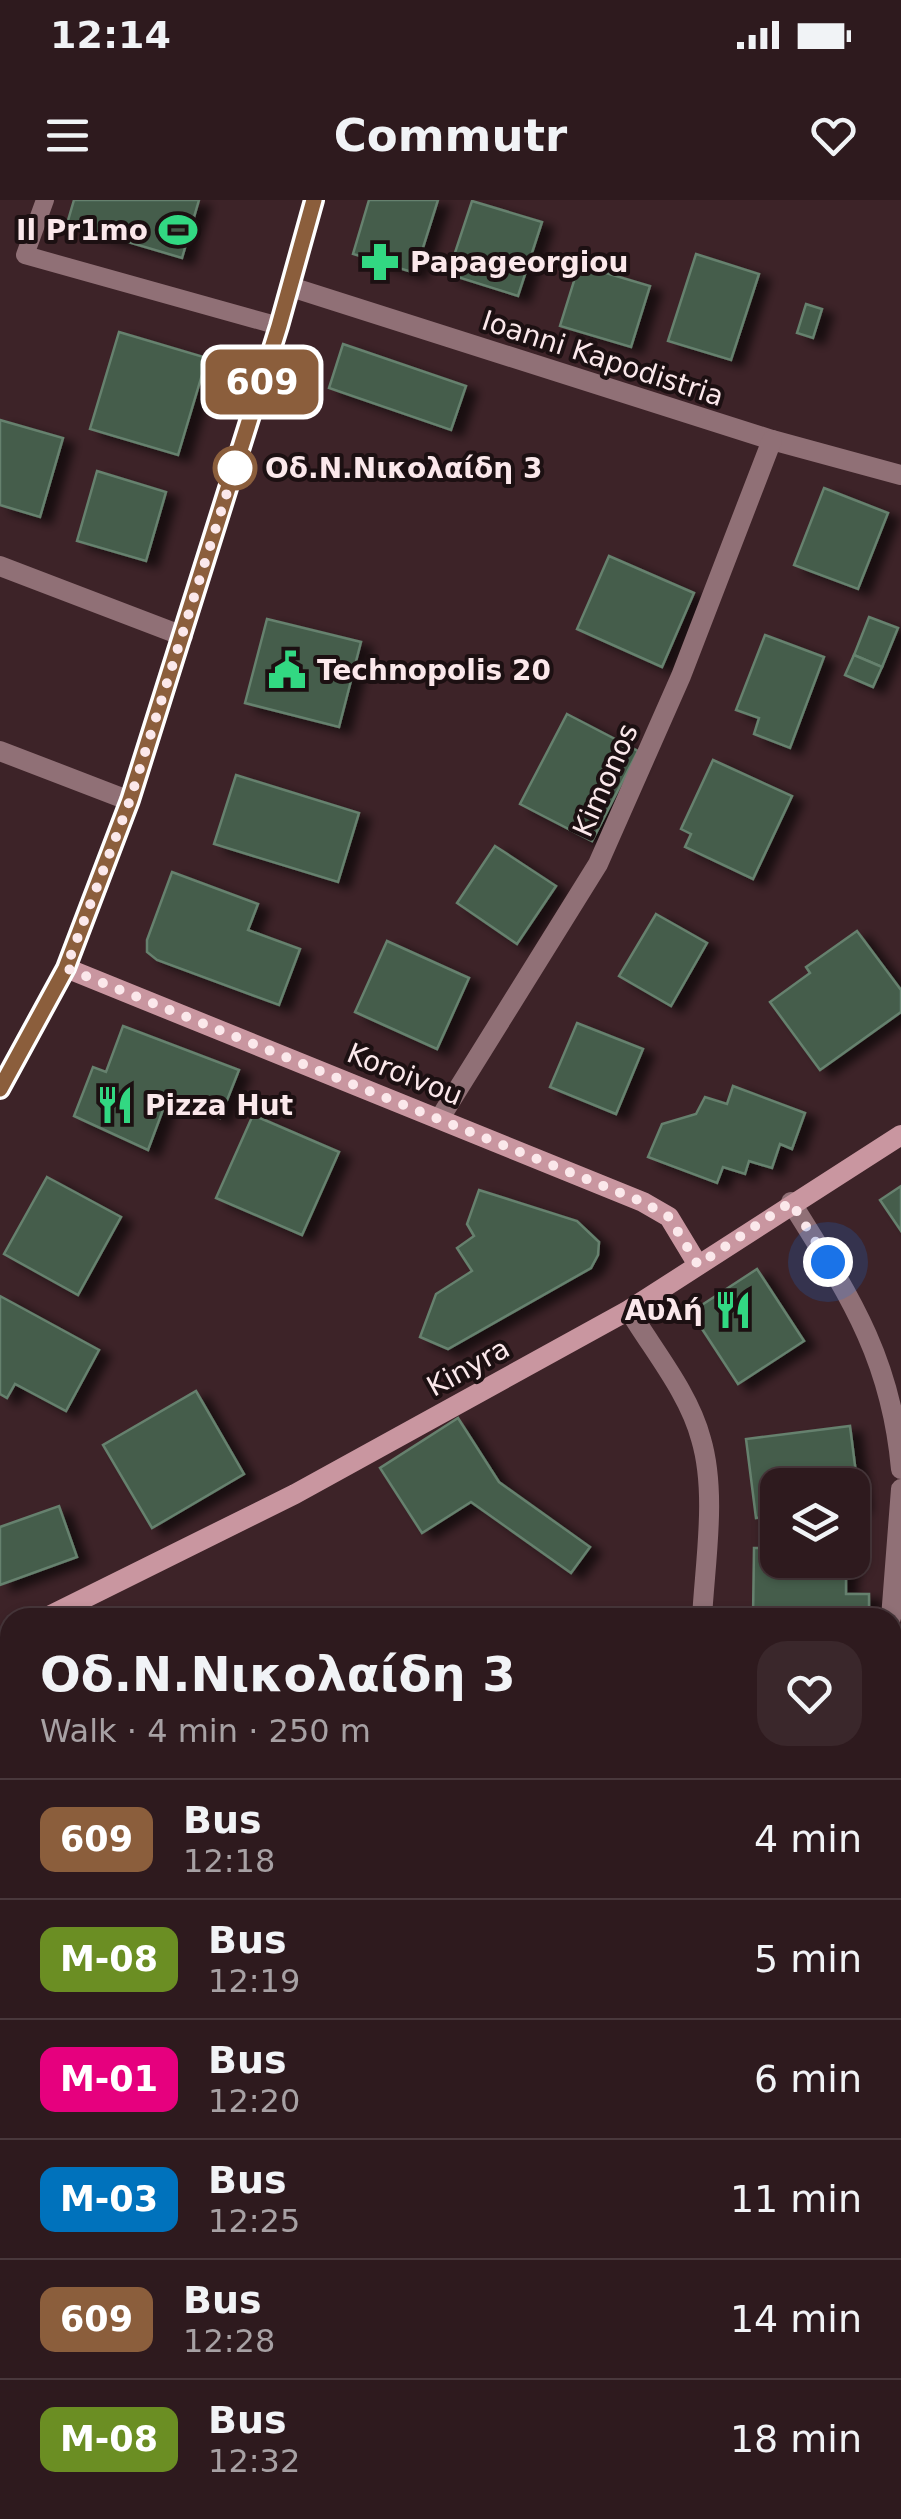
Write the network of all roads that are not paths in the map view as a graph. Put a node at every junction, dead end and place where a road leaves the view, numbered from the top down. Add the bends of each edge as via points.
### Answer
1 (46, 200) edge
2 (314, 200) edge
3 (291, 287) junction
4 (279, 326) junction
5 (772, 440) junction
6 (901, 476) edge
7 (0, 566) edge
8 (183, 636) junction
9 (0, 751) edge
10 (130, 800) junction
11 (66, 968) junction
12 (0, 1088) edge
13 (440, 1118) junction
14 (901, 1135) edge
15 (791, 1202) junction
16 (698, 1265) junction
17 (629, 1310) junction
18 (901, 1469) edge
19 (901, 1489) edge
20 (65, 1608) edge
21 (702, 1608) edge
22 (892, 1608) edge

1 - 4 lane via 25,256
2 - 3 street
3 - 4 street
3 - 5 street, Ioanni Kapodistria
4 - 8 street
5 - 6 street, Ioanni Kapodistria
5 - 13 street, Kimonos via 681,676 598,864
7 - 8 street
8 - 10 street
9 - 10 street
10 - 11 street
11 - 12 street
11 - 13 street, Koroivou
13 - 16 street, Koroivou via 643,1202 669,1217
14 - 15 street, Kinyra
15 - 16 street, Kinyra
15 - 18 street via 870,1332 897,1422
16 - 17 street, Kinyra
17 - 20 street, Kinyra via 296,1494
17 - 21 street via 702,1440
19 - 22 street

